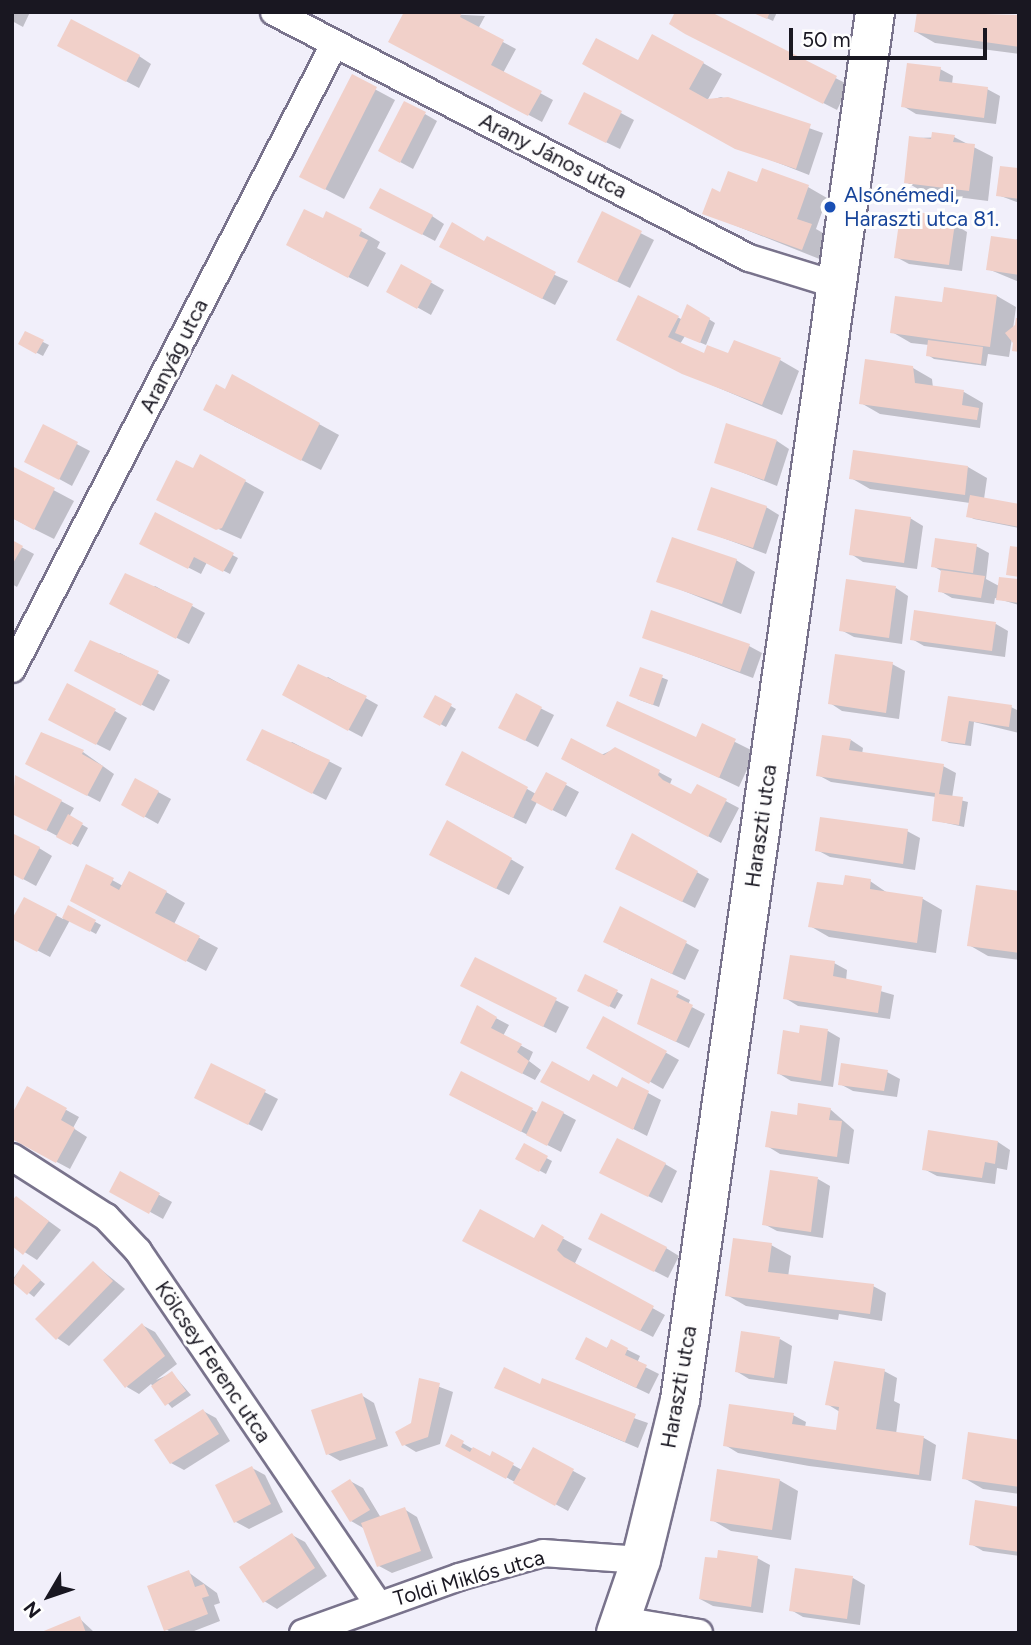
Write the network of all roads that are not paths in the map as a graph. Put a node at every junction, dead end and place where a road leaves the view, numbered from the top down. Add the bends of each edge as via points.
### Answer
1 (274, 12) edge
2 (875, 12) edge
3 (335, 43) junction
4 (837, 285) junction
5 (12, 669) edge
6 (12, 1157) edge
7 (641, 1560) junction
8 (378, 1604) junction
9 (618, 1626) edge
10 (303, 1633) edge
11 (699, 1633) edge

1 - 3 street, Arany János utca
2 - 4 main road, Haraszti utca
3 - 4 street, Arany János utca via 750,258
3 - 5 street, Aranyág utca
4 - 7 main road, Haraszti utca via 680,1401
6 - 8 street, Kölcsey Ferenc utca via 106,1217 138,1251
7 - 8 street, Toldi Miklós utca via 542,1553
7 - 9 main road, Haraszti utca
8 - 10 street, Toldi Miklós utca
9 - 11 street

